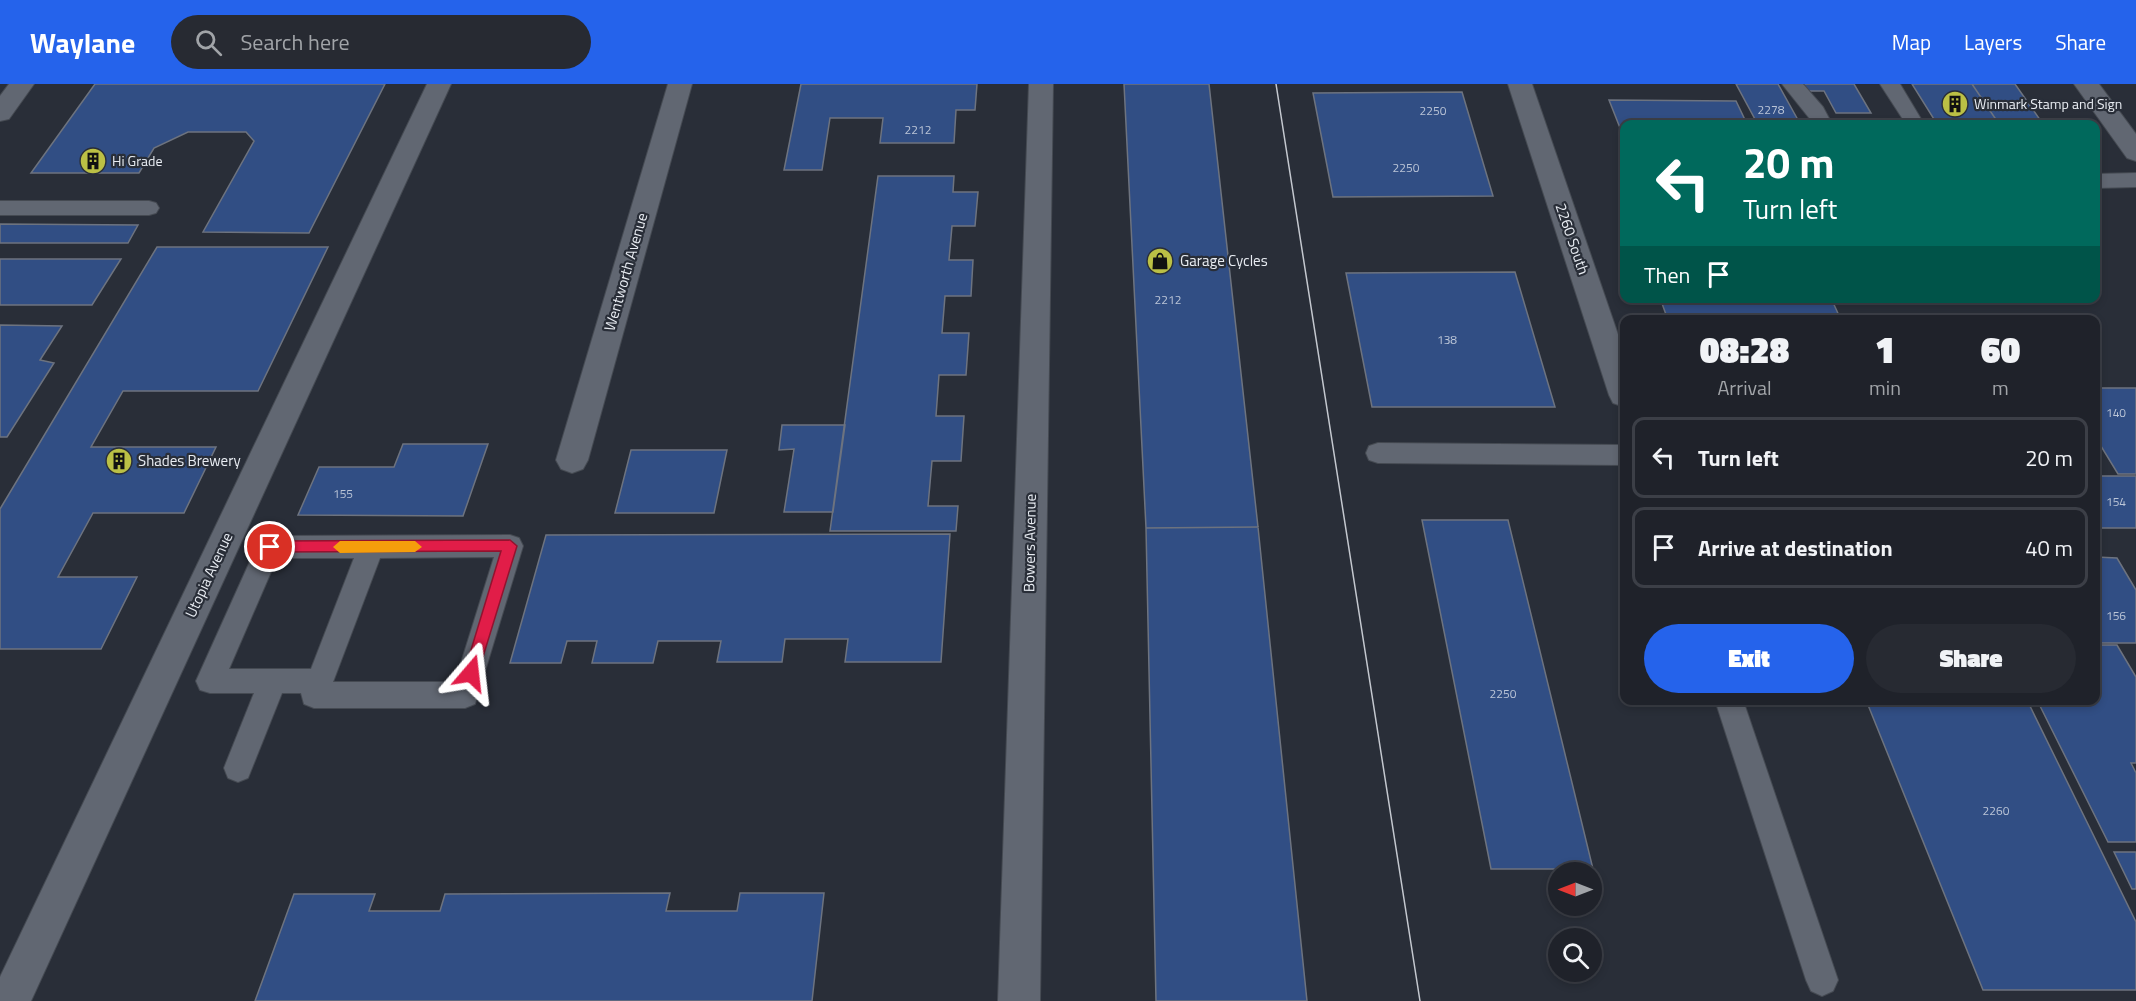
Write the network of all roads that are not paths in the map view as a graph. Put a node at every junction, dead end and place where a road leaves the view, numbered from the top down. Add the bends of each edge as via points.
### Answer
1 (22, 84) edge
2 (439, 84) edge
3 (680, 84) edge
4 (1041, 84) edge
5 (1520, 84) edge
6 (1792, 84) edge
7 (1890, 84) edge
8 (2086, 84) edge
9 (0, 112) edge
10 (1821, 120) edge
11 (1912, 120) edge
12 (2136, 152) edge
13 (2136, 180) edge
14 (2100, 181) edge
15 (0, 208) edge
16 (149, 208) dead end
17 (1620, 382) edge
18 (1378, 453) dead end
19 (1620, 455) edge
20 (572, 460) dead end
21 (371, 547) junction
22 (273, 681) junction
23 (320, 681) junction
24 (1732, 705) edge
25 (237, 768) dead end
26 (1822, 980) dead end
27 (10, 1001) edge
28 (1019, 1001) edge

1 - 9 street
2 - 27 street, Utopia Avenue
3 - 20 street, Wentworth Avenue
4 - 28 street, Bowers Avenue
5 - 17 street, 2260 South
6 - 10 lane
7 - 11 lane
8 - 12 street
13 - 14 lane
15 - 16 lane
18 - 19 lane
21 - 22 lane via 270,547 210,681
21 - 23 lane
21 - 23 lane via 510,546 465,695 314,695
22 - 23 lane
22 - 25 lane
24 - 26 lane

